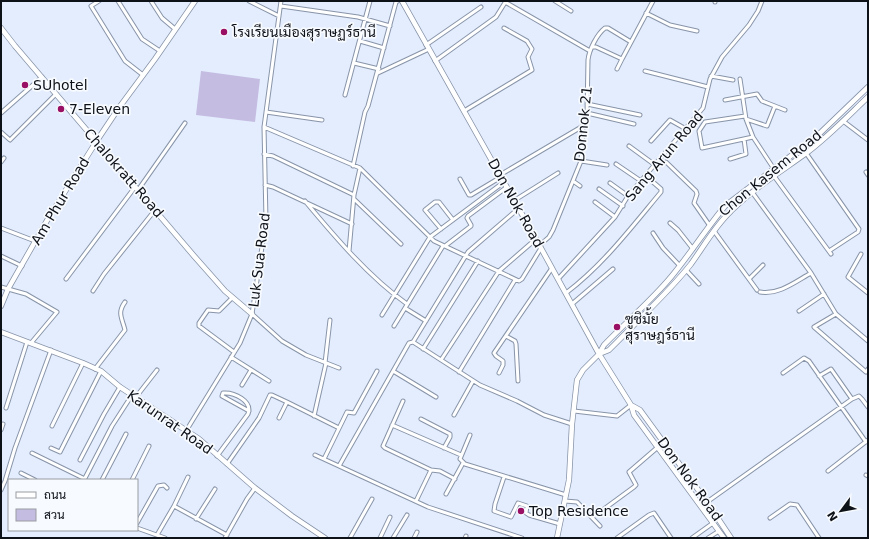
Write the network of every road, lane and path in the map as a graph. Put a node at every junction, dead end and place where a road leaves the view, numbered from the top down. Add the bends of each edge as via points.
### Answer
1 (99, 1) edge
2 (118, 1) edge
3 (151, 1) edge
4 (195, 1) edge
5 (249, 1) edge
6 (281, 1) edge
7 (370, 1) edge
8 (398, 1) edge
9 (402, 1) edge
10 (555, 1) edge
11 (653, 1) edge
12 (762, 1) edge
13 (505, 2) edge
14 (281, 6) junction
15 (481, 7) dead end
16 (571, 11) dead end
17 (646, 13) junction
18 (279, 16) junction
19 (365, 19) junction
20 (390, 26) junction
21 (1, 28) edge
22 (504, 28) dead end
23 (175, 29) junction
24 (697, 31) dead end
25 (360, 41) junction
26 (631, 42) junction
27 (428, 47) junction
28 (592, 47) junction
29 (384, 48) junction
30 (590, 51) junction
31 (160, 52) junction
32 (622, 59) junction
33 (435, 61) junction
34 (354, 63) junction
35 (617, 69) dead end
36 (378, 71) junction
37 (645, 71) dead end
38 (143, 74) junction
39 (711, 76) junction
40 (42, 78) junction
41 (740, 79) dead end
42 (733, 80) dead end
43 (708, 87) junction
44 (868, 87) edge
45 (56, 94) junction
46 (345, 95) dead end
47 (742, 96) junction
48 (868, 96) edge
49 (725, 100) dead end
50 (587, 104) junction
51 (775, 106) junction
52 (784, 110) dead end
53 (464, 111) junction
54 (1, 112) edge
55 (266, 112) junction
56 (587, 113) junction
57 (640, 115) dead end
58 (745, 117) junction
59 (322, 120) dead end
60 (843, 121) junction
61 (185, 123) dead end
62 (634, 124) dead end
63 (583, 126) junction
64 (264, 127) junction
65 (686, 129) junction
66 (1, 132) edge
67 (753, 137) junction
68 (744, 140) junction
69 (868, 140) edge
70 (96, 142) junction
71 (651, 142) dead end
72 (629, 146) dead end
73 (806, 153) junction
74 (264, 154) junction
75 (4, 158) dead end
76 (730, 159) dead end
77 (580, 161) junction
78 (1, 162) edge
79 (666, 162) dead end
80 (616, 164) dead end
81 (607, 165) dead end
82 (655, 165) junction
83 (353, 166) junction
84 (360, 168) junction
85 (774, 169) junction
86 (558, 173) dead end
87 (500, 176) junction
88 (646, 176) junction
89 (774, 176) junction
90 (460, 180) dead end
91 (573, 181) junction
92 (641, 181) junction
93 (610, 183) dead end
94 (505, 184) junction
95 (265, 185) junction
96 (580, 186) dead end
97 (136, 188) junction
98 (599, 189) dead end
99 (752, 192) junction
100 (354, 195) junction
101 (628, 196) junction
102 (354, 199) junction
103 (515, 200) junction
104 (305, 201) junction
105 (595, 202) dead end
106 (623, 206) junction
107 (519, 208) junction
108 (155, 210) junction
109 (615, 217) junction
110 (453, 220) junction
111 (670, 223) dead end
112 (352, 224) junction
113 (710, 226) junction
114 (1, 228) edge
115 (441, 228) junction
116 (714, 231) junction
117 (653, 233) dead end
118 (430, 237) junction
119 (536, 239) junction
120 (35, 241) junction
121 (401, 244) dead end
122 (444, 246) junction
123 (540, 246) junction
124 (694, 249) junction
125 (349, 251) junction
126 (829, 251) junction
127 (831, 254) dead end
128 (861, 254) dead end
129 (1, 256) edge
130 (467, 256) junction
131 (478, 261) junction
132 (763, 265) dead end
133 (22, 266) junction
134 (680, 266) junction
135 (552, 268) junction
136 (613, 269) dead end
137 (499, 270) junction
138 (686, 270) junction
139 (811, 273) junction
140 (66, 279) dead end
141 (558, 279) junction
142 (749, 279) junction
143 (515, 280) junction
144 (699, 284) dead end
145 (1, 287) edge
146 (8, 289) junction
147 (757, 290) dead end
148 (93, 291) dead end
149 (760, 292) dead end
150 (566, 293) junction
151 (868, 293) edge
152 (393, 294) junction
153 (824, 294) junction
154 (232, 298) junction
155 (125, 302) dead end
156 (407, 304) junction
157 (572, 304) junction
158 (1, 306) edge
159 (405, 308) junction
160 (798, 311) dead end
161 (252, 314) junction
162 (836, 314) junction
163 (382, 315) dead end
164 (330, 320) dead end
165 (426, 322) junction
166 (394, 326) dead end
167 (1, 332) edge
168 (506, 336) junction
169 (868, 341) edge
170 (413, 342) junction
171 (29, 343) junction
172 (423, 349) junction
173 (51, 350) junction
174 (234, 352) junction
175 (598, 354) junction
176 (231, 357) junction
177 (441, 360) junction
178 (83, 363) junction
179 (325, 363) junction
180 (338, 368) dead end
181 (95, 369) junction
182 (157, 370) dead end
183 (251, 370) junction
184 (377, 371) dead end
185 (394, 371) junction
186 (100, 372) junction
187 (459, 372) junction
188 (867, 372) edge
189 (498, 373) dead end
190 (783, 373) dead end
191 (819, 376) junction
192 (269, 381) dead end
193 (473, 381) junction
194 (518, 381) dead end
195 (242, 385) dead end
196 (120, 387) junction
197 (134, 396) junction
198 (436, 397) dead end
199 (852, 399) junction
200 (403, 401) dead end
201 (287, 402) junction
202 (631, 406) junction
203 (841, 407) junction
204 (868, 407) edge
205 (6, 408) dead end
206 (249, 411) junction
207 (574, 411) junction
208 (454, 415) dead end
209 (314, 416) junction
210 (279, 418) dead end
211 (421, 419) dead end
212 (3, 424) dead end
213 (572, 424) junction
214 (392, 425) junction
215 (52, 426) dead end
216 (340, 428) junction
217 (1, 430) edge
218 (186, 432) junction
219 (126, 434) dead end
220 (470, 435) dead end
221 (867, 441) edge
222 (149, 446) dead end
223 (658, 447) junction
224 (51, 448) dead end
225 (444, 448) junction
226 (32, 453) dead end
227 (316, 455) dead end
228 (461, 455) junction
229 (217, 456) junction
230 (324, 459) junction
231 (80, 460) dead end
232 (463, 463) junction
233 (227, 464) junction
234 (339, 466) junction
235 (430, 470) junction
236 (828, 471) dead end
237 (20, 473) dead end
238 (188, 477) dead end
239 (504, 477) junction
240 (31, 479) edge
241 (83, 479) edge
242 (86, 479) edge
243 (103, 479) edge
244 (132, 479) edge
245 (455, 479) junction
246 (167, 488) dead end
247 (255, 488) junction
248 (215, 489) dead end
249 (1, 490) edge
250 (446, 494) dead end
251 (566, 498) junction
252 (372, 499) dead end
253 (416, 501) junction
254 (707, 502) junction
255 (174, 506) junction
256 (604, 509) dead end
257 (407, 515) dead end
258 (390, 517) dead end
259 (770, 518) dead end
260 (196, 519) junction
261 (138, 521) edge
262 (713, 523) junction
263 (560, 524) junction
264 (600, 526) dead end
265 (138, 528) edge
266 (718, 531) junction
267 (417, 532) dead end
268 (157, 535) junction
269 (226, 537) edge
270 (165, 538) edge
271 (325, 538) edge
272 (350, 538) edge
273 (380, 538) edge
274 (393, 538) edge
275 (414, 538) edge
276 (522, 538) edge
277 (557, 538) edge
278 (617, 538) edge
279 (671, 538) edge
280 (692, 538) edge
281 (708, 538) edge
282 (724, 538) edge
283 (731, 538) edge
284 (819, 538) edge

1 - 38 street via 91,6 125,61
2 - 31 street via 142,39
3 - 23 street via 162,18
4 - 23 main road, Am Phur Road
5 - 18 street
6 - 14 street, Luk Sua Road
7 - 19 street
8 - 20 street
9 - 27 main road, Don Nok Road
10 - 16 street
11 - 17 street
12 - 39 street, Sang Arun Road via 749,25 722,57
13 - 30 street
13 - 33 street via 496,17
14 - 18 street, Luk Sua Road
14 - 19 street
15 - 27 street
17 - 24 street via 666,23
17 - 26 street
18 - 55 street, Luk Sua Road
19 - 20 street
19 - 25 street
20 - 29 street
21 - 40 main road, Chalokratt Road
22 - 53 street via 527,41 532,49 528,57 532,70
23 - 31 main road, Am Phur Road
25 - 29 street
25 - 34 street
26 - 28 street, Donnok 21 via 605,28
26 - 32 street
27 - 33 main road, Don Nok Road
27 - 36 street via 397,65
28 - 30 street, Donnok 21
28 - 32 street
29 - 36 street
30 - 50 street, Donnok 21
31 - 38 main road, Am Phur Road
32 - 35 street
33 - 53 main road, Don Nok Road
34 - 36 street
34 - 46 street
36 - 83 street via 365,112
37 - 43 street
38 - 70 main road, Am Phur Road
39 - 42 street
39 - 43 street, Sang Arun Road
40 - 45 main road, Chalokratt Road
40 - 54 street
41 - 47 street
43 - 65 street, Sang Arun Road via 704,108
44 - 85 main road, Chon Kasem Road via 817,136
45 - 66 street via 10,140
45 - 70 main road, Chalokratt Road
47 - 49 street
47 - 51 street via 757,94 762,101
47 - 58 street
48 - 60 main road, Chon Kasem Road
50 - 56 street, Donnok 21
50 - 57 street
51 - 52 street
51 - 58 street via 767,126
53 - 87 main road, Don Nok Road
55 - 59 street
55 - 64 street, Luk Sua Road
56 - 62 street
56 - 63 street, Donnok 21
58 - 67 street
58 - 68 street via 705,122 699,131 702,148
60 - 69 street
60 - 73 main road, Chon Kasem Road
61 - 97 street
63 - 77 street, Donnok 21
63 - 87 street
64 - 74 street, Luk Sua Road
64 - 83 street
65 - 71 street via 670,120
65 - 82 street, Sang Arun Road
67 - 68 street
67 - 85 street
68 - 76 street via 746,154
70 - 97 main road, Chalokratt Road
70 - 120 main road, Am Phur Road
72 - 82 street
73 - 89 main road, Chon Kasem Road
73 - 126 street via 859,229
74 - 95 street, Luk Sua Road
74 - 100 street
75 - 78 street
77 - 81 street
77 - 91 street, Donnok 21
79 - 113 street via 696,191 694,203
80 - 92 street
82 - 88 street, Sang Arun Road
83 - 84 street
84 - 100 street
84 - 118 street
85 - 113 main road, Chon Kasem Road via 725,206
86 - 103 street
87 - 90 street via 471,195
87 - 94 main road, Don Nok Road
88 - 92 street, Sang Arun Road
88 - 150 street via 661,189 661,192 604,259 584,280
89 - 99 main road, Chon Kasem Road
89 - 126 street
91 - 96 street
91 - 123 street, Donnok 21 via 553,230
92 - 101 street, Sang Arun Road
93 - 101 street
94 - 103 main road, Don Nok Road
94 - 110 street
94 - 122 street via 468,216 470,226
95 - 104 street via 274,186
95 - 161 street, Luk Sua Road via 266,220
97 - 108 main road, Chalokratt Road
97 - 140 street
98 - 106 street
99 - 116 main road, Chon Kasem Road via 730,211
99 - 139 street
100 - 102 street
101 - 106 street, Sang Arun Road
102 - 112 street
102 - 121 street
103 - 107 main road, Don Nok Road
104 - 112 street
104 - 125 street
105 - 109 street
106 - 109 street, Sang Arun Road
107 - 119 main road, Don Nok Road
107 - 130 street via 468,252
108 - 148 street
108 - 154 main road, Chalokratt Road
109 - 141 street, Sang Arun Road
110 - 115 street
110 - 115 street via 439,202 430,205 426,211
111 - 124 street
112 - 125 street
113 - 124 main road, Chon Kasem Road
114 - 120 street
115 - 118 street
116 - 138 main road, Chon Kasem Road
116 - 142 street
117 - 134 street
118 - 122 street via 434,242
118 - 152 street
119 - 123 main road, Don Nok Road
119 - 137 street
120 - 133 main road, Am Phur Road
122 - 130 street
122 - 156 street
123 - 135 main road, Don Nok Road
123 - 143 street, Donnok 21 via 522,279
124 - 134 main road, Chon Kasem Road
125 - 152 street
126 - 127 street
128 - 151 street via 848,277
129 - 133 street
130 - 131 street
130 - 165 street
131 - 137 street
131 - 172 street
132 - 142 street
133 - 146 main road, Am Phur Road
134 - 175 main road, Chon Kasem Road
135 - 141 main road, Don Nok Road
135 - 168 street
136 - 157 street
137 - 143 street
137 - 177 street
138 - 144 street
138 - 175 main road, Chon Kasem Road via 609,350
139 - 149 street via 769,294
139 - 153 street
141 - 150 main road, Don Nok Road
142 - 147 street
143 - 187 street
145 - 146 street
146 - 158 main road, Am Phur Road
146 - 171 street via 26,294 57,312
150 - 157 main road, Don Nok Road
152 - 156 street
152 - 163 street
153 - 160 street
153 - 162 street
154 - 161 main road, Chalokratt Road
154 - 174 street via 220,311 208,310 199,326
155 - 181 street via 120,313 125,330
156 - 159 street
157 - 175 main road, Don Nok Road
159 - 165 street
159 - 166 street
161 - 174 street, Luk Sua Road
161 - 179 street via 282,341
162 - 169 street
162 - 188 street via 814,327
164 - 179 street
165 - 170 street
167 - 171 main road, Karunrat Road
168 - 189 street via 494,353 503,361
168 - 194 street via 516,344
170 - 172 street
170 - 185 street via 409,343
171 - 173 main road, Karunrat Road
171 - 205 street
172 - 177 street
173 - 178 main road, Karunrat Road
173 - 249 street
174 - 176 street, Luk Sua Road
175 - 202 main road, Don Nok Road
175 - 207 main road, Chon Kasem Road via 577,380
176 - 183 street
176 - 218 street, Luk Sua Road
177 - 187 street
178 - 181 main road, Karunrat Road
178 - 215 street
179 - 180 street
179 - 209 street
181 - 186 main road, Karunrat Road
182 - 197 street
183 - 192 street
183 - 195 street
184 - 216 street via 354,413 347,412
185 - 198 street
185 - 234 street
186 - 196 main road, Karunrat Road
186 - 224 street via 60,452
187 - 193 street
190 - 191 street via 804,358
191 - 199 street via 831,369
191 - 203 street
193 - 208 street
193 - 213 street via 544,415
196 - 197 main road, Karunrat Road
196 - 231 street
197 - 218 main road, Karunrat Road
197 - 242 street via 112,426
199 - 203 street
199 - 204 street via 859,396
200 - 214 street
201 - 209 street
201 - 210 street
201 - 233 street via 270,395 259,418
202 - 207 street via 617,416
202 - 223 main road, Don Nok Road via 634,415
202 - 254 main road, Don Nok Road via 640,410
203 - 221 street
203 - 254 street
206 - 206 street via 247,404 240,397 231,393 224,393 222,396
206 - 229 street
207 - 213 main road, Chon Kasem Road
209 - 216 street
211 - 225 street via 450,434
212 - 217 street
213 - 251 main road, Chon Kasem Road
214 - 225 street
214 - 235 street via 383,446
216 - 230 street
218 - 229 main road, Karunrat Road via 199,439
219 - 243 street
220 - 228 street
221 - 236 street
222 - 244 street
223 - 256 street via 629,472 636,485
223 - 262 main road, Don Nok Road
225 - 228 street
226 - 241 street
227 - 230 street
228 - 232 street
229 - 233 main road, Karunrat Road
230 - 234 street
232 - 239 street
232 - 245 street
233 - 247 main road, Karunrat Road
234 - 253 street
235 - 245 street via 440,471
235 - 253 street
237 - 240 street
238 - 255 street
239 - 251 street
239 - 263 street via 495,504 496,512 511,516 518,503 527,506 526,513 529,515
245 - 250 street
246 - 261 street via 164,485 158,486
247 - 269 street
247 - 271 main road, Karunrat Road
248 - 260 street
251 - 263 main road, Chon Kasem Road
251 - 264 street via 576,502
252 - 272 street
253 - 276 street
254 - 283 main road, Don Nok Road
255 - 260 street
255 - 268 street
257 - 274 street
258 - 273 street
259 - 284 street via 790,504 797,505
260 - 269 street
262 - 266 main road, Don Nok Road
262 - 280 street
263 - 277 main road, Chon Kasem Road
265 - 268 street
266 - 281 street
266 - 282 main road, Don Nok Road
267 - 275 street
268 - 270 street
278 - 279 street via 654,514

